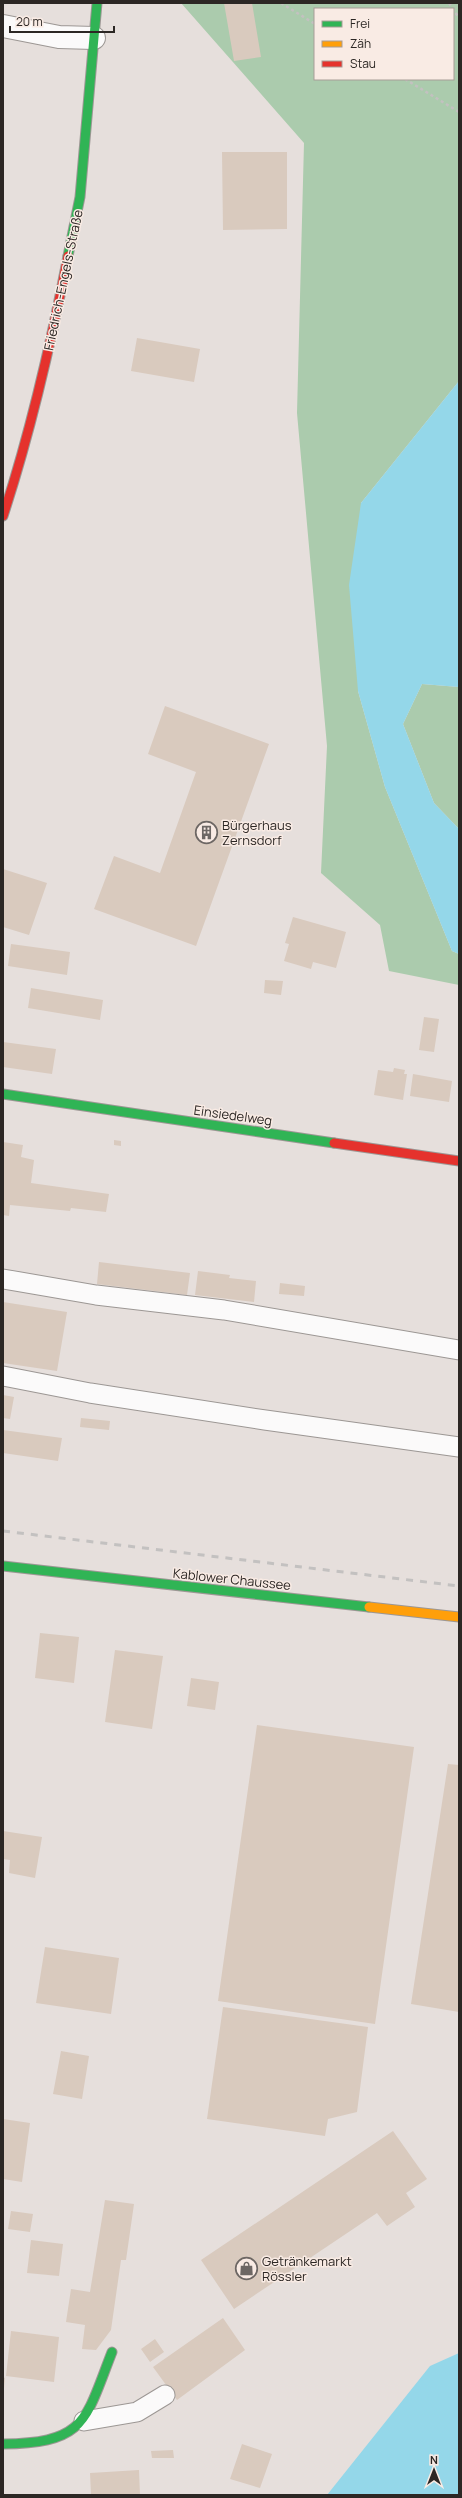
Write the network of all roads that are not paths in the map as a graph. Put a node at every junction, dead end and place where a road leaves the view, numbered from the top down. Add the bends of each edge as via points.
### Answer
1 (97, 3) edge
2 (3, 26) edge
3 (94, 38) junction
4 (3, 516) edge
5 (3, 1094) edge
6 (459, 1162) edge
7 (3, 1280) edge
8 (459, 1350) edge
9 (3, 1376) edge
10 (459, 1447) edge
11 (3, 1566) edge
12 (459, 1617) edge
13 (112, 2352) dead end
14 (164, 2396) dead end
15 (84, 2421) junction
16 (3, 2444) edge

1 - 3 street, Friedrich-Engels-Straße
2 - 3 street via 59,37
3 - 4 street, Friedrich-Engels-Straße via 78,205 55,324 19,467
5 - 6 street, Einsiedelweg
7 - 8 lane via 96,1295 224,1310
9 - 10 lane via 90,1393
11 - 12 street, Kablower Chaussee
13 - 15 street
14 - 15 lane via 137,2412
15 - 16 street via 61,2436 33,2443

